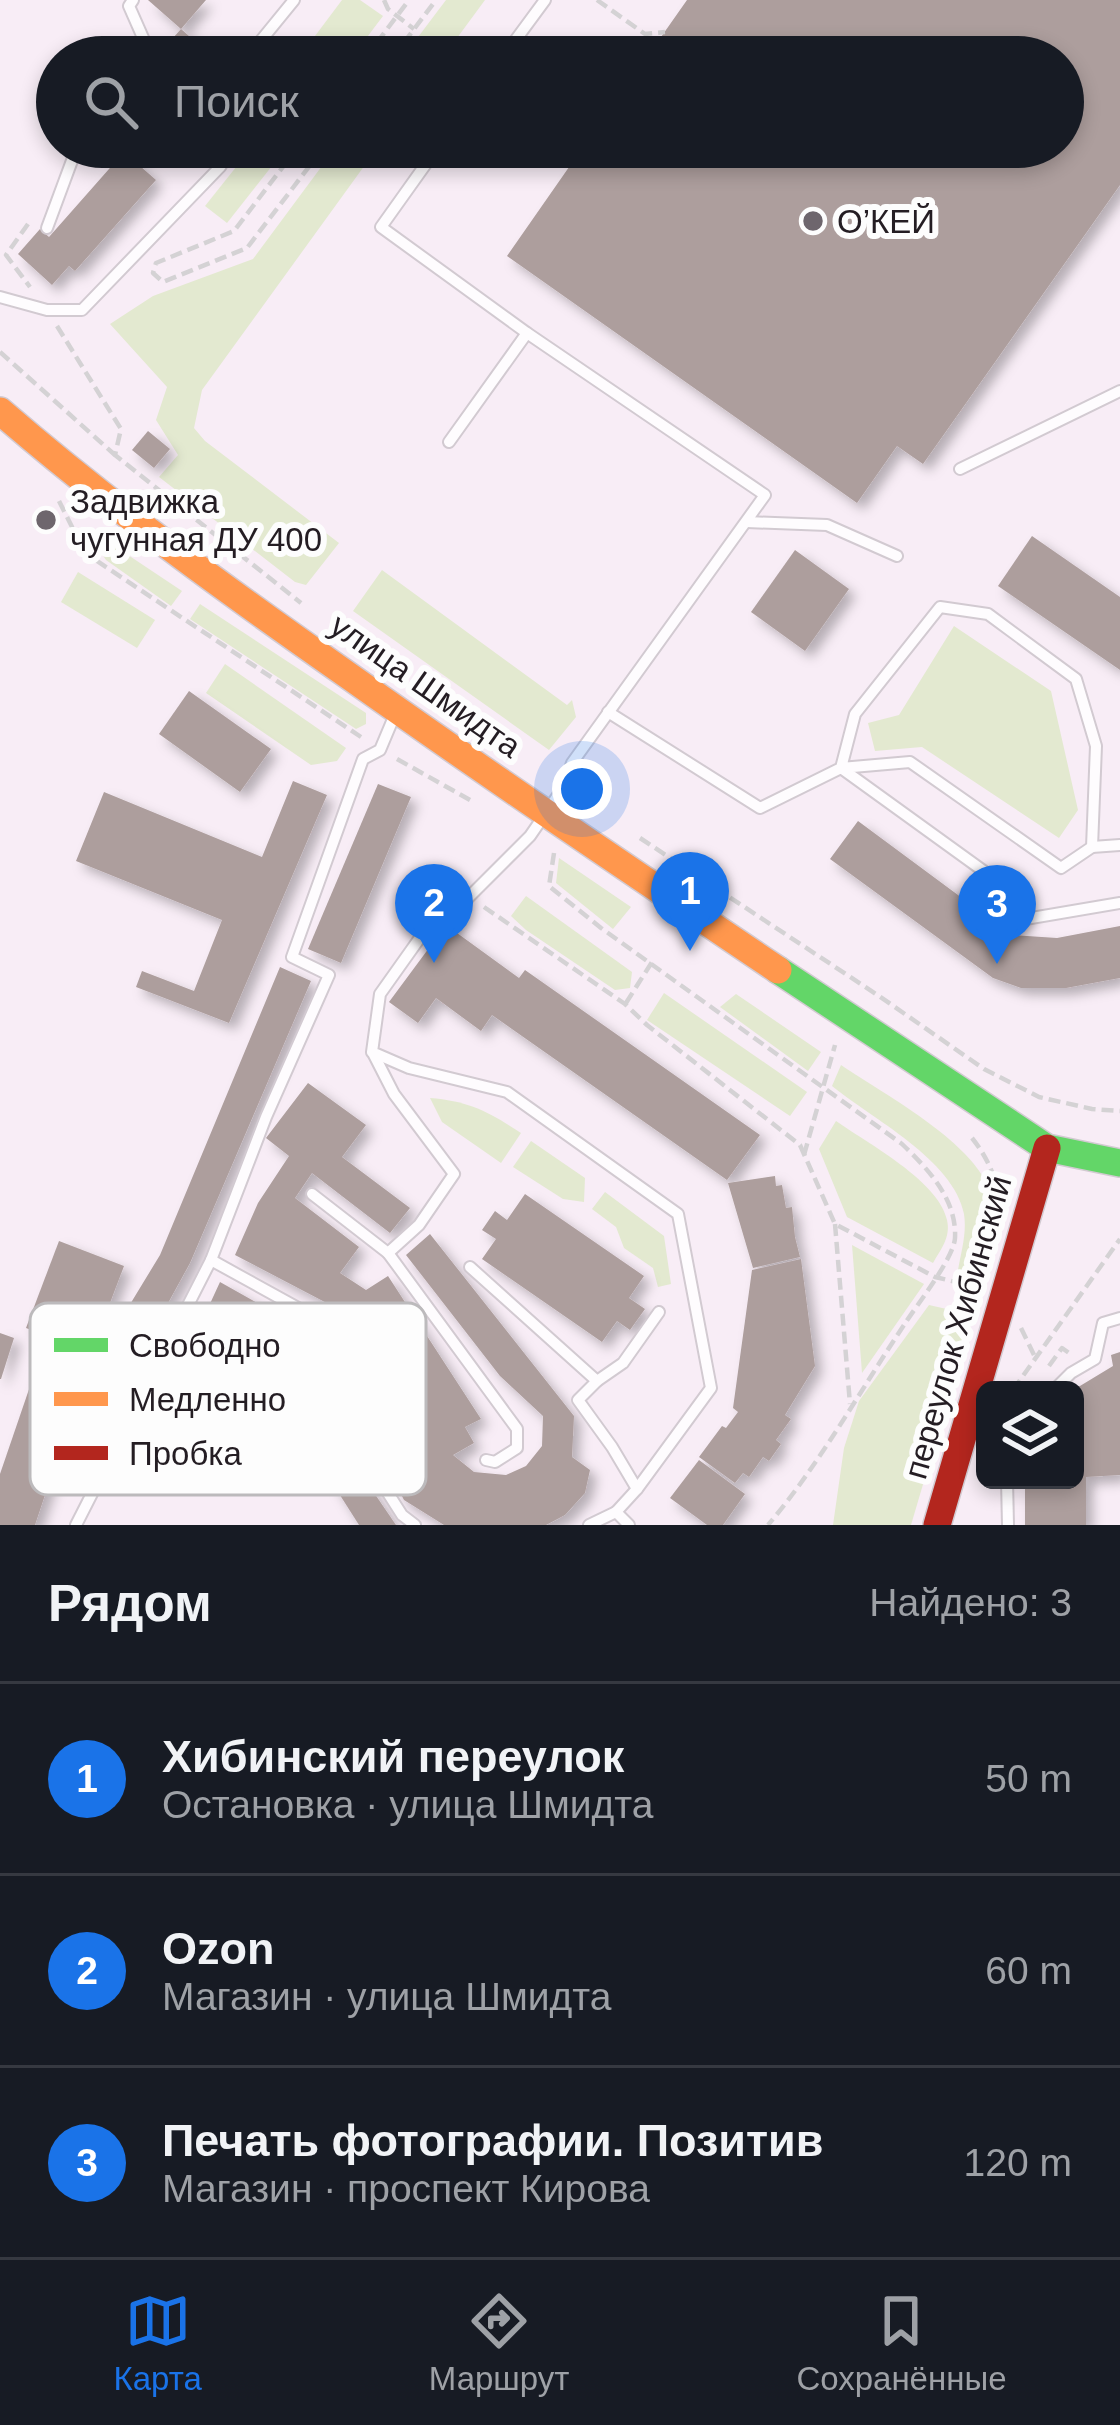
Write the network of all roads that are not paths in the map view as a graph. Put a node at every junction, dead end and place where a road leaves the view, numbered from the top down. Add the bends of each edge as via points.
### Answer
1 (133, 0) edge
2 (294, 0) edge
3 (544, 0) edge
4 (142, 36) edge
5 (265, 36) edge
6 (518, 36) edge
7 (69, 168) edge
8 (219, 168) edge
9 (424, 168) edge
10 (47, 228) dead end
11 (0, 297) edge
12 (527, 333) junction
13 (1120, 391) edge
14 (0, 411) edge
15 (449, 442) dead end
16 (959, 470) dead end
17 (747, 522) junction
18 (897, 556) dead end
19 (397, 709) junction
20 (608, 712) junction
21 (841, 768) junction
22 (548, 812) junction
23 (1120, 845) edge
24 (1093, 847) junction
25 (996, 880) dead end
26 (1120, 903) edge
27 (1014, 920) dead end
28 (372, 1052) junction
29 (1047, 1148) junction
30 (1120, 1162) edge
31 (313, 1194) dead end
32 (388, 1252) junction
33 (211, 1260) junction
34 (470, 1267) dead end
35 (189, 1303) edge
36 (289, 1303) edge
37 (425, 1303) edge
38 (426, 1304) edge
39 (659, 1312) dead end
40 (1120, 1318) edge
41 (598, 1381) junction
42 (1063, 1381) edge
43 (485, 1460) dead end
44 (637, 1489) junction
45 (1007, 1489) edge
46 (91, 1495) edge
47 (389, 1495) edge
48 (616, 1512) junction
49 (76, 1525) edge
50 (415, 1525) edge
51 (589, 1525) edge
52 (628, 1525) edge
53 (937, 1525) edge
54 (1008, 1525) edge

1 - 4 lane
2 - 5 lane
3 - 6 lane
7 - 10 lane
8 - 11 lane via 82,310
9 - 12 lane via 381,226
12 - 15 lane
12 - 17 lane via 765,495
13 - 16 lane
14 - 19 main road, улица Шмидта via 207,576
17 - 18 lane via 827,525
17 - 20 lane
19 - 22 main road, улица Шмидта
19 - 33 lane via 380,750 363,759 292,957 329,975
20 - 21 lane via 760,808
20 - 22 lane
21 - 24 lane via 910,763 1060,868
21 - 24 lane via 855,714 940,607 988,614 1076,680 1096,746
21 - 25 lane
22 - 28 lane via 470,897 429,925 380,994
22 - 29 main road, улица Шмидта
23 - 24 lane
26 - 27 lane
28 - 32 lane via 454,1174 419,1226
28 - 44 lane via 507,1092 678,1214 711,1388
29 - 30 main road
29 - 53 main road, переулок Хибинский
31 - 32 lane
32 - 37 lane
33 - 35 lane
33 - 36 lane
34 - 41 lane
38 - 43 lane via 517,1429 517,1448
39 - 41 lane via 623,1363
40 - 42 lane via 1102,1323 1095,1359
41 - 44 lane via 578,1400
44 - 48 lane
45 - 54 lane
46 - 49 lane
47 - 50 lane
48 - 51 lane
48 - 52 lane

